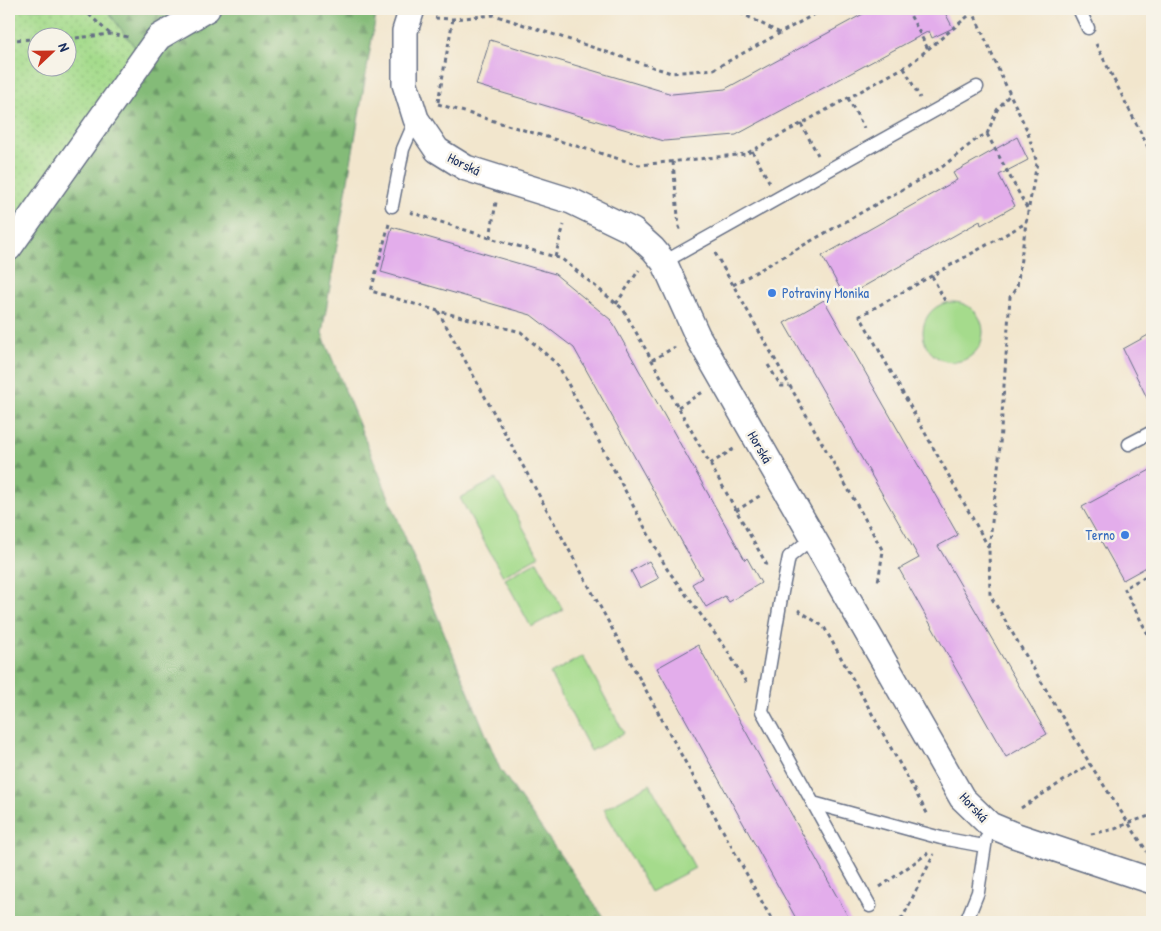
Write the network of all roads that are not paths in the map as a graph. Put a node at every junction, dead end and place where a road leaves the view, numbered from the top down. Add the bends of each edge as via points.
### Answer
1 (207, 9) edge
2 (412, 9) edge
3 (1079, 9) edge
4 (1088, 28) road end
5 (977, 87) dead end
6 (416, 119) junction
7 (392, 206) road end
8 (9, 248) edge
9 (664, 262) junction
10 (1152, 432) edge
11 (1129, 444) dead end
12 (812, 538) junction
13 (813, 803) junction
14 (987, 835) junction
15 (1152, 881) edge
16 (870, 906) dead end
17 (966, 922) edge

1 - 8 street via 154,42
2 - 6 street, Horská via 405,32 405,84
3 - 4 lane
5 - 9 lane
6 - 7 lane via 403,149
6 - 9 street, Horská via 437,150 466,168 571,201 633,231
9 - 12 street, Horská via 697,335
10 - 11 lane
12 - 13 lane via 790,557 762,711
12 - 14 street, Horská via 962,798
13 - 14 lane via 941,838
13 - 16 lane
14 - 15 street, Horská via 1014,836
14 - 17 lane via 978,892

